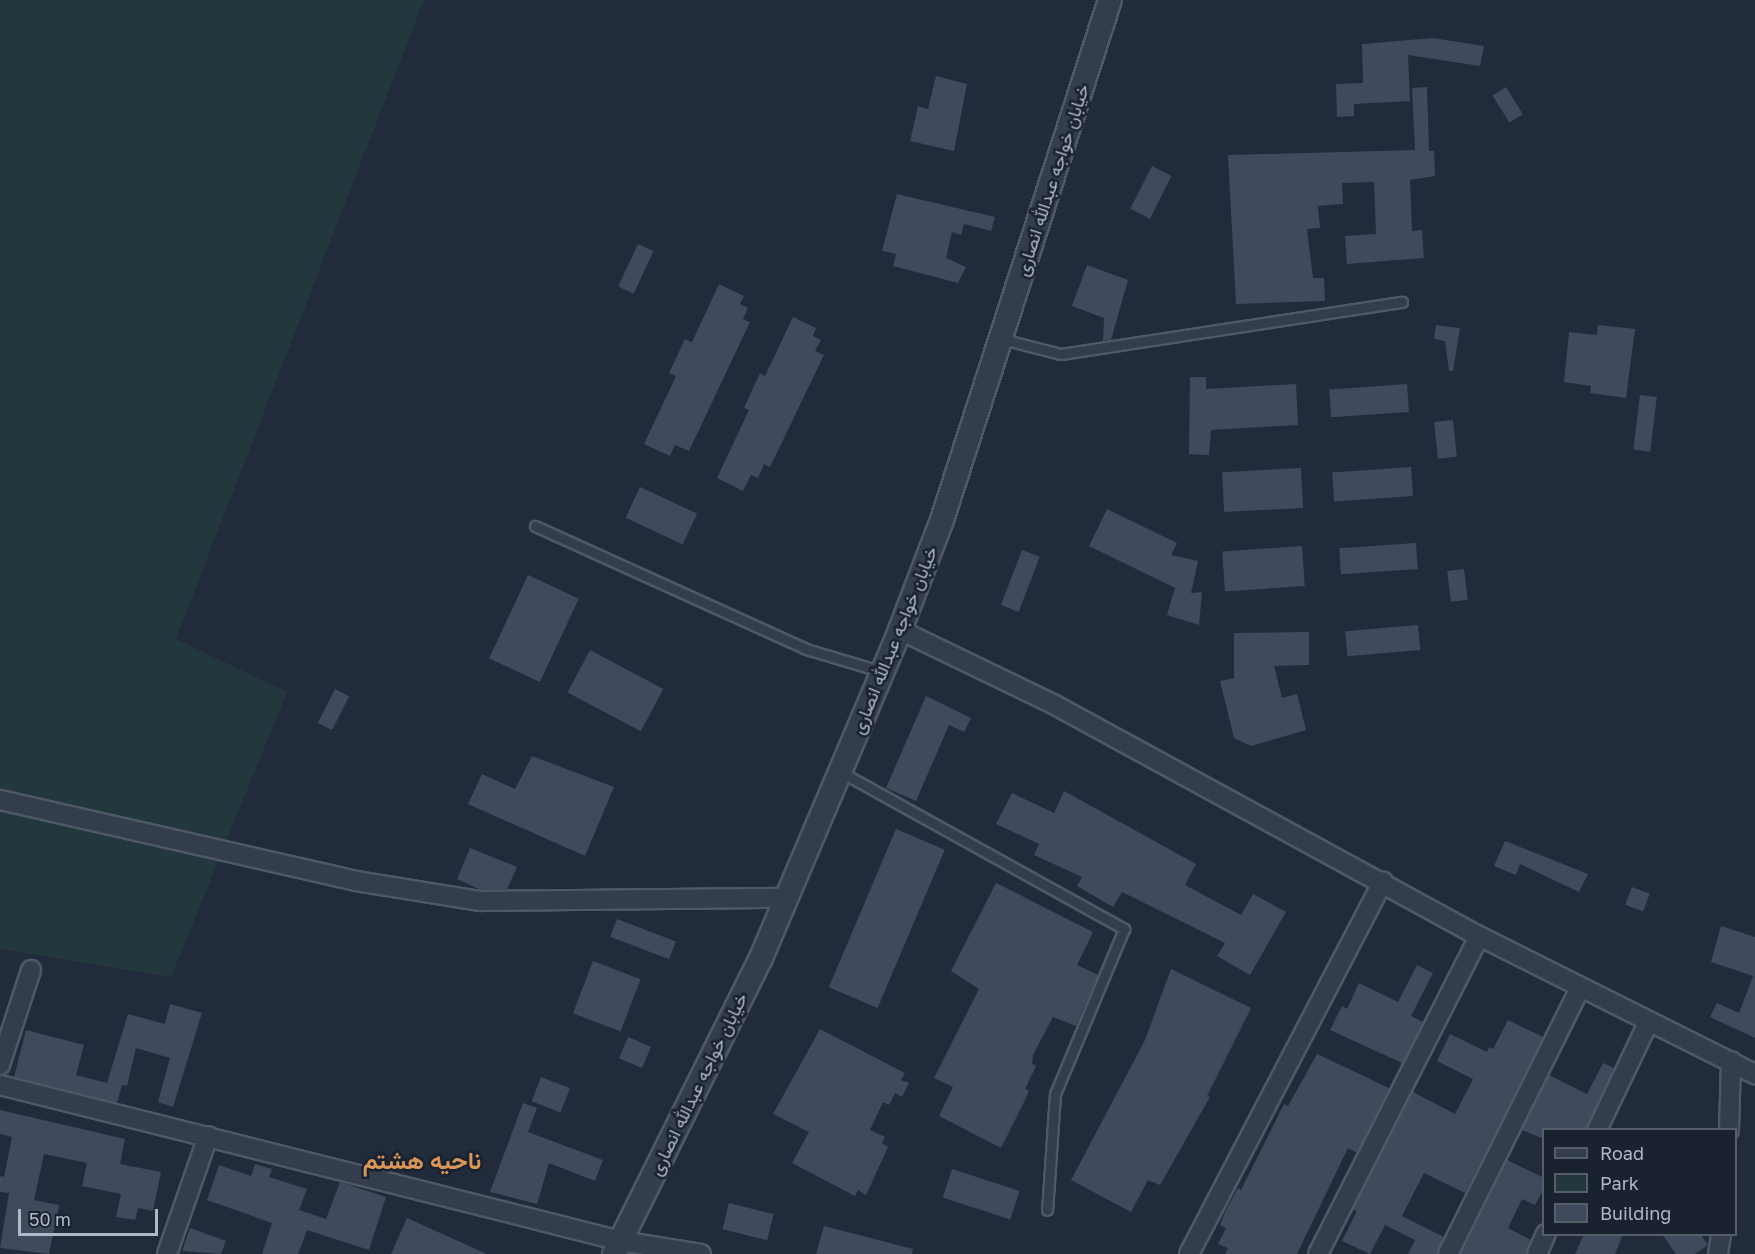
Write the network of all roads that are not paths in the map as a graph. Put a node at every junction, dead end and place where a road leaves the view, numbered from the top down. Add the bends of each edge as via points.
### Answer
1 (1110, 0) edge
2 (1402, 302) dead end
3 (1001, 339) junction
4 (535, 525) dead end
5 (900, 630) junction
6 (883, 672) junction
7 (841, 772) junction
8 (0, 800) edge
9 (1383, 881) junction
10 (787, 898) junction
11 (1479, 936) junction
12 (31, 970) dead end
13 (1580, 987) junction
14 (1648, 1023) junction
15 (1731, 1061) junction
16 (0, 1065) edge
17 (1755, 1074) edge
18 (0, 1085) edge
19 (1598, 1128) edge
20 (1729, 1128) edge
21 (208, 1136) junction
22 (1047, 1210) dead end
23 (1545, 1236) edge
24 (1721, 1236) edge
25 (617, 1248) edge
26 (167, 1254) edge
27 (700, 1254) edge
28 (1189, 1254) edge
29 (1318, 1254) edge
30 (1448, 1254) edge
31 (1537, 1254) edge
32 (1718, 1254) edge

1 - 3 street, خیابان خواجه عبدالله انصاری
2 - 3 lane via 1061,354
3 - 5 street, خیابان خواجه عبدالله انصاری
4 - 6 lane via 806,649
5 - 6 street, خیابان خواجه عبدالله انصاری
5 - 9 street via 1053,704
6 - 7 street, خیابان خواجه عبدالله انصاری
7 - 10 street, خیابان خواجه عبدالله انصاری
7 - 22 lane via 1124,929 1055,1094
8 - 10 street via 356,881 480,901
9 - 11 street
9 - 28 street
10 - 25 street, خیابان خواجه عبدالله انصاری
11 - 13 street
11 - 29 street
12 - 16 street
13 - 14 street
13 - 30 street
14 - 15 street
14 - 19 street
15 - 17 street
15 - 20 street
18 - 21 street
21 - 25 street
21 - 26 street
23 - 31 street
24 - 32 street
25 - 27 street

